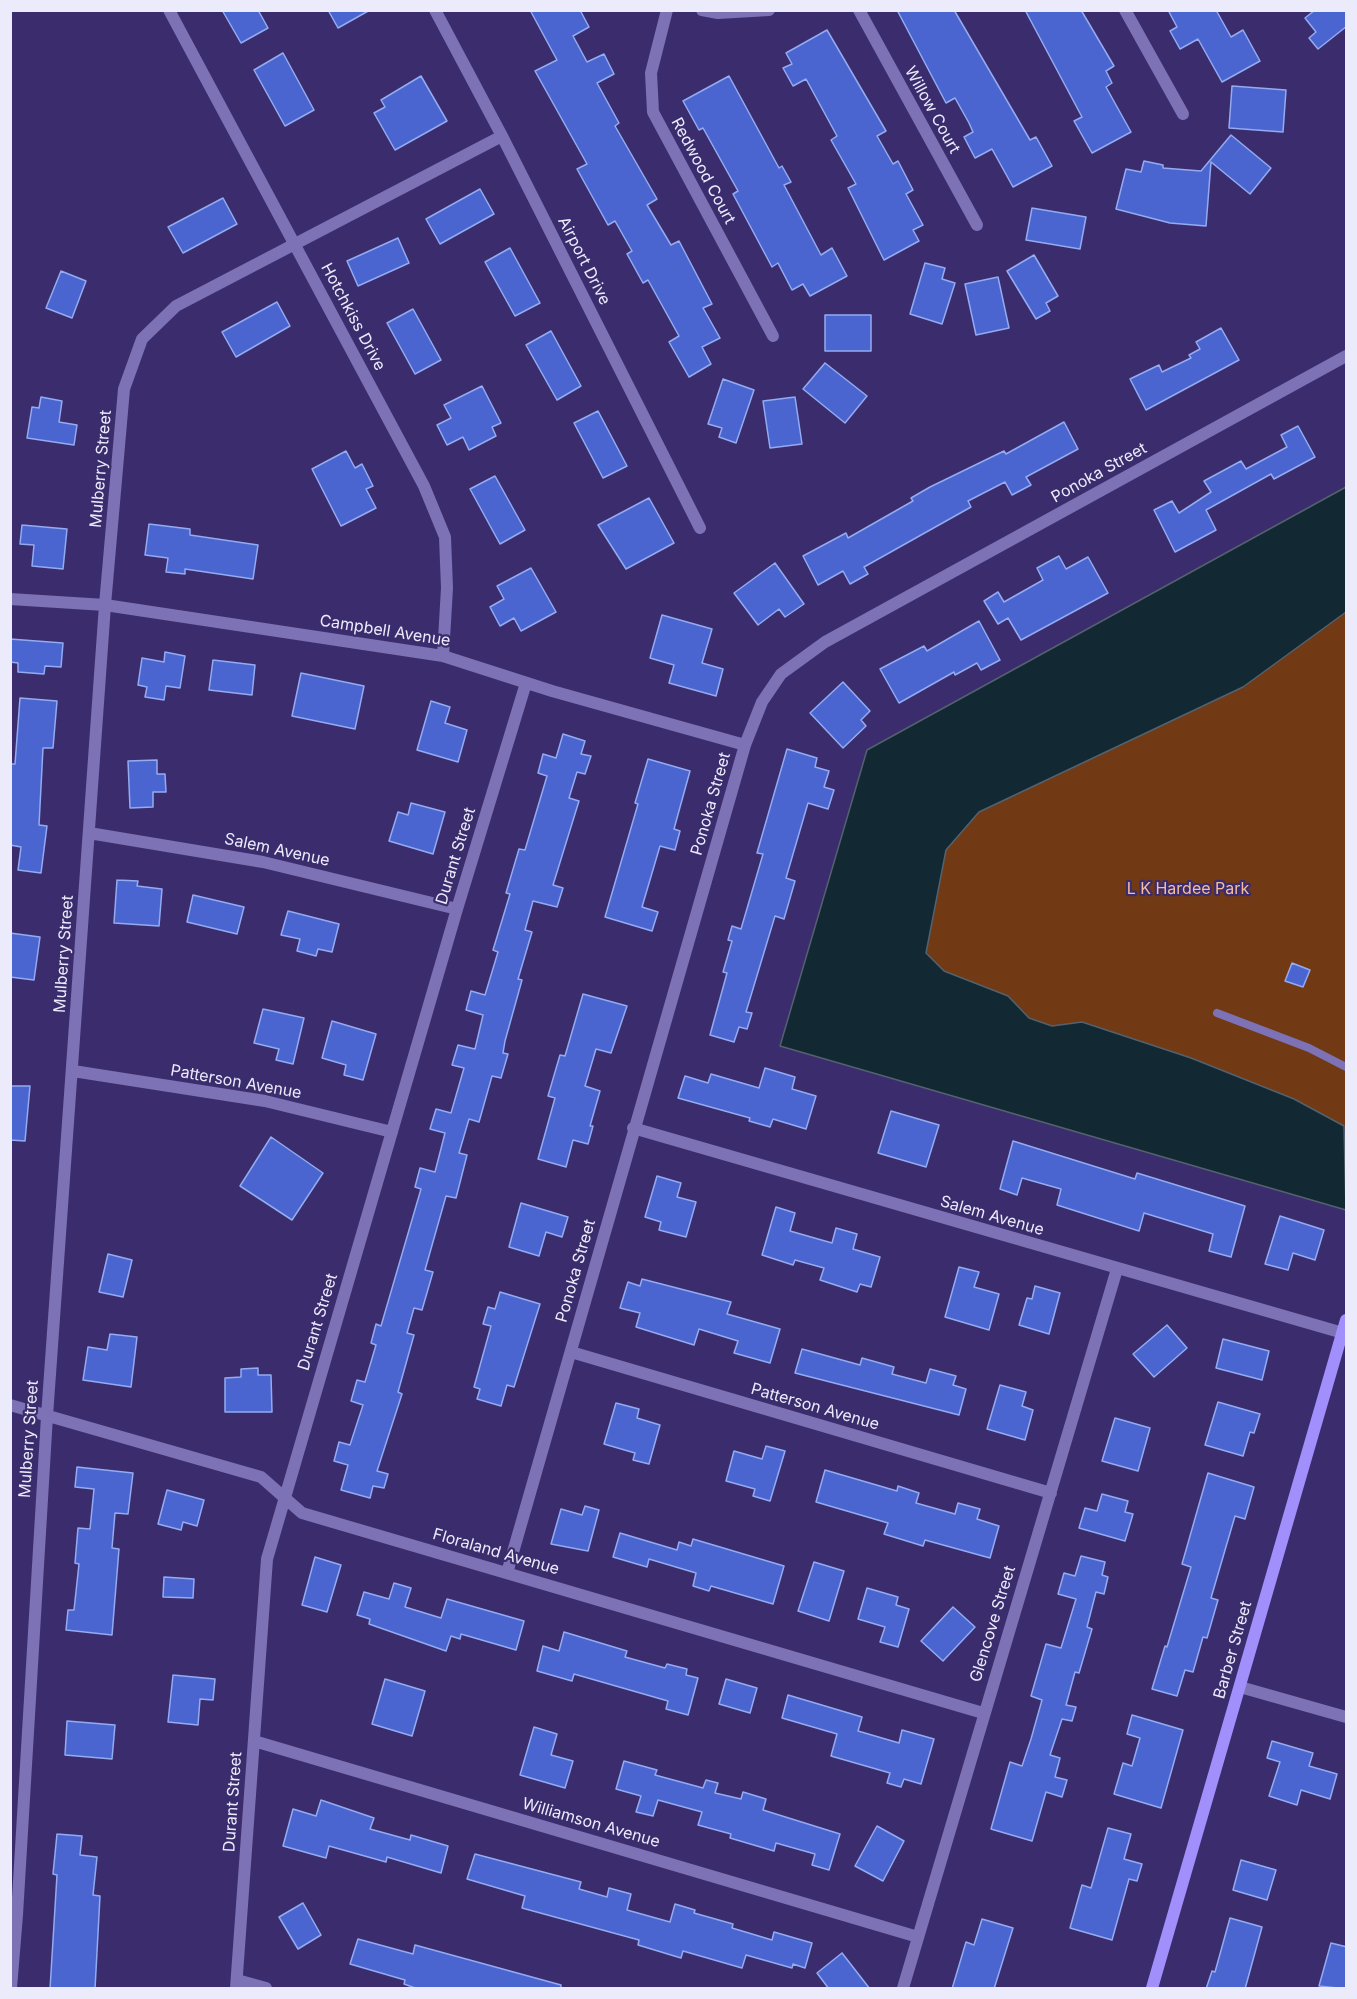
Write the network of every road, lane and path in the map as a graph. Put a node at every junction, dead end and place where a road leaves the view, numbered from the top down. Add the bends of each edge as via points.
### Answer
1 (169, 10) edge
2 (435, 10) edge
3 (667, 10) edge
4 (702, 10) edge
5 (769, 10) edge
6 (859, 10) edge
7 (1125, 10) edge
8 (1183, 114) dead end
9 (502, 136) junction
10 (977, 225) dead end
11 (294, 242) junction
12 (773, 336) dead end
13 (1347, 356) edge
14 (700, 528) dead end
15 (10, 599) edge
16 (105, 605) junction
17 (443, 656) junction
18 (526, 683) junction
19 (745, 745) junction
20 (89, 833) junction
21 (457, 909) junction
22 (1217, 1013) dead end
23 (1347, 1067) edge
24 (73, 1071) junction
25 (633, 1128) junction
26 (392, 1132) junction
27 (1117, 1269) junction
28 (1347, 1320) edge
29 (1342, 1334) junction
30 (570, 1352) junction
31 (10, 1405) edge
32 (47, 1416) junction
33 (1051, 1493) junction
34 (284, 1496) junction
35 (507, 1573) junction
36 (1240, 1687) junction
37 (983, 1713) junction
38 (1347, 1717) edge
39 (254, 1741) junction
40 (918, 1937) junction
41 (236, 1984) edge
42 (10, 1989) edge
43 (266, 1989) edge
44 (903, 1989) edge
45 (1152, 1989) edge

1 - 11 street, Hotchkiss Drive
2 - 9 street, Airport Drive
3 - 12 street, Redwood Court via 651,73 653,112
4 - 5 street
6 - 10 street, Willow Court
7 - 8 street
9 - 11 street, Mulberry Street
9 - 14 street, Airport Drive
11 - 16 street, Mulberry Street via 176,306 142,339 124,389
11 - 17 street, Hotchkiss Drive via 424,486 445,537
13 - 19 street, Ponoka Street via 825,642 781,674 762,702
15 - 16 street, Campbell Avenue
16 - 17 street, Campbell Avenue
16 - 20 street, Mulberry Street
17 - 18 street, Campbell Avenue
18 - 19 street, Campbell Avenue
18 - 21 street, Durant Street
19 - 25 street, Ponoka Street
20 - 21 street, Salem Avenue via 263,862
20 - 24 street, Mulberry Street
21 - 26 street, Durant Street
22 - 23 lane
24 - 26 street, Patterson Avenue via 265,1101
24 - 32 street, Mulberry Street
25 - 27 street, Salem Avenue
25 - 30 street, Ponoka Street
26 - 34 street, Durant Street
27 - 29 street, Salem Avenue
27 - 33 street, Glencove Street
28 - 29 street, Barber Street
29 - 36 street, Barber Street
30 - 33 street, Patterson Avenue
30 - 35 street, Ponoka Street
31 - 32 street, Floraland Avenue
32 - 34 street, Floraland Avenue via 261,1477
32 - 42 street, Mulberry Street
33 - 37 street, Glencove Street
34 - 35 street, Floraland Avenue via 302,1513
34 - 39 street, Durant Street via 267,1559
35 - 37 street, Floraland Avenue
36 - 38 street
36 - 45 street, Barber Street
37 - 40 street, Glencove Street
39 - 40 street, Williamson Avenue
39 - 41 street, Durant Street
40 - 44 street, Glencove Street
41 - 43 street

